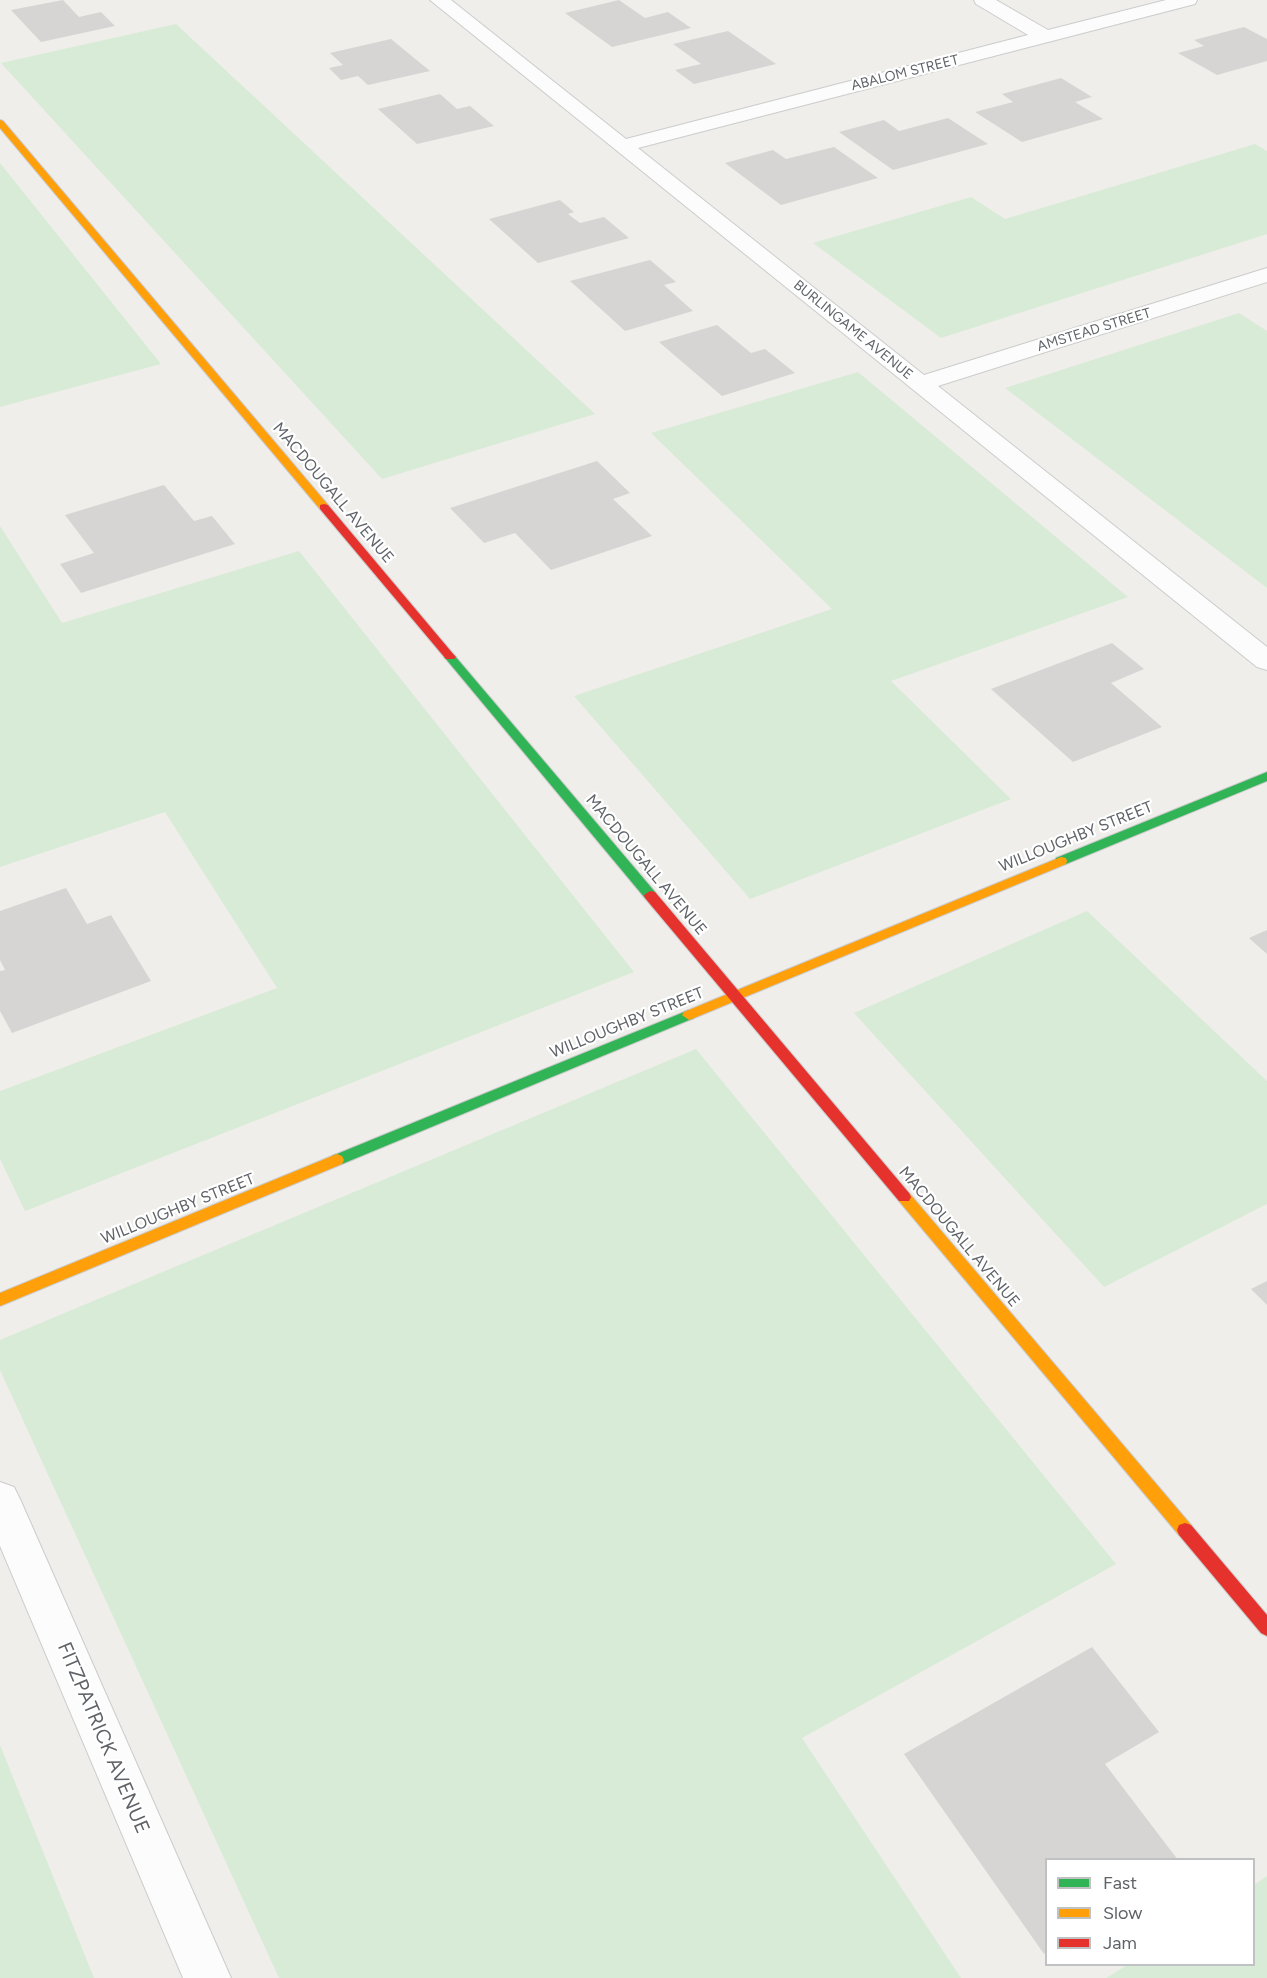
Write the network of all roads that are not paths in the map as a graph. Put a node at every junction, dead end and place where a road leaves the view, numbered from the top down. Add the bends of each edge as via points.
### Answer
1 (439, 0) edge
2 (983, 0) edge
3 (1188, 0) edge
4 (1045, 37) junction
5 (0, 123) edge
6 (622, 146) junction
7 (1267, 275) edge
8 (921, 384) junction
9 (1267, 661) edge
10 (1267, 776) edge
11 (735, 996) junction
12 (0, 1300) edge
13 (0, 1498) edge
14 (1267, 1628) edge
15 (207, 1978) edge

1 - 6 street, BURLINGAME AVENUE
2 - 4 street
3 - 4 street, ABALOM STREET
4 - 6 street, ABALOM STREET
5 - 11 street, MACDOUGALL AVENUE
6 - 8 street, BURLINGAME AVENUE
7 - 8 street, AMSTEAD STREET
8 - 9 street, BURLINGAME AVENUE
10 - 11 street, WILLOUGHBY STREET
11 - 12 street, WILLOUGHBY STREET
11 - 14 street, MACDOUGALL AVENUE
13 - 15 street, FITZPATRICK AVENUE

